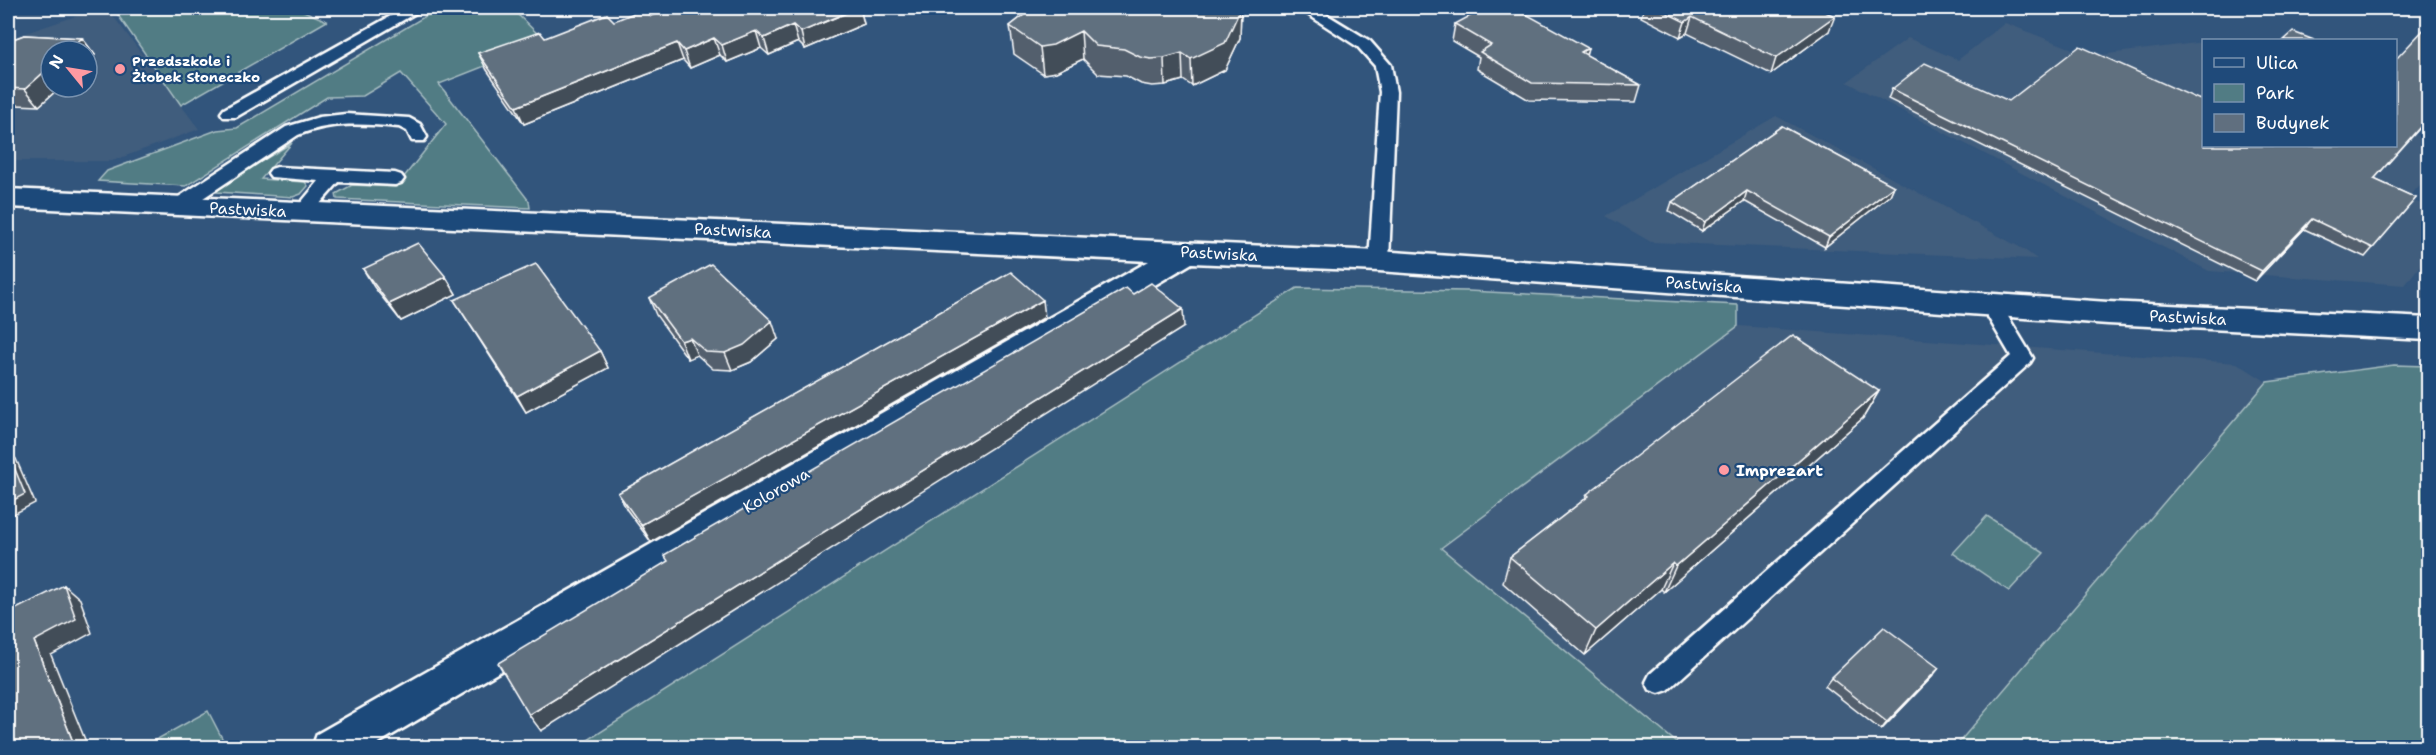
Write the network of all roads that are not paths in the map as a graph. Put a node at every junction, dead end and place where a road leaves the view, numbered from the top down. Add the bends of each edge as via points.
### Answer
1 (416, 8) edge
2 (1306, 8) edge
3 (230, 113) dead end
4 (418, 137) dead end
5 (277, 173) dead end
6 (334, 176) junction
7 (395, 179) dead end
8 (8, 198) edge
9 (178, 206) junction
10 (303, 211) junction
11 (1189, 251) junction
12 (1379, 261) junction
13 (1991, 305) junction
14 (2428, 329) edge
15 (1659, 682) dead end
16 (332, 747) edge

1 - 3 lane
2 - 12 lane via 1364,44 1383,65 1388,92
4 - 9 lane via 414,128 404,122 324,119 308,123
5 - 6 lane
6 - 7 lane
6 - 10 lane
8 - 9 street, Pastwiska
9 - 10 street, Pastwiska
10 - 11 street, Pastwiska
11 - 12 street, Pastwiska
11 - 16 street, Kolorowa
12 - 13 street, Pastwiska
13 - 14 street, Pastwiska
13 - 15 lane via 2023,358

